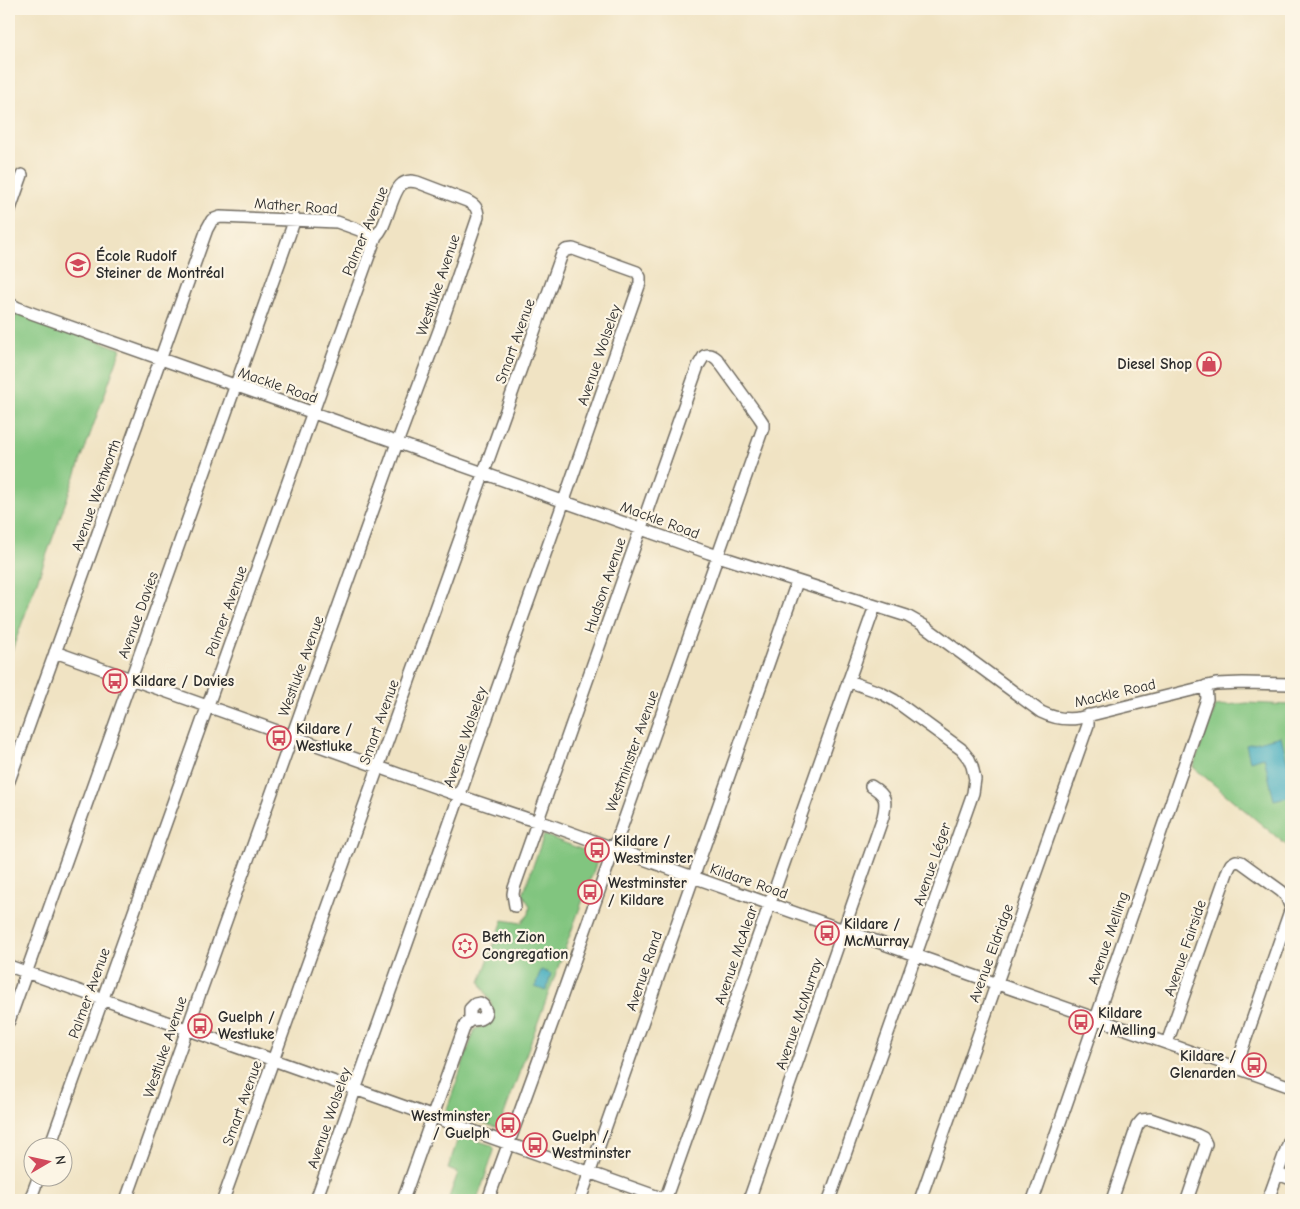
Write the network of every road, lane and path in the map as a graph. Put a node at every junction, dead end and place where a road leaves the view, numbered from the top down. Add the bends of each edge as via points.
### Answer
1 (22, 175) dead end
2 (440, 191) joint
3 (9, 212) edge
4 (212, 220) joint
5 (295, 220) junction
6 (376, 236) junction
7 (562, 254) joint
8 (9, 303) edge
9 (160, 359) junction
10 (236, 387) junction
11 (313, 413) junction
12 (763, 425) joint
13 (397, 443) junction
14 (484, 474) junction
15 (564, 502) junction
16 (641, 529) junction
17 (718, 556) junction
18 (797, 582) junction
19 (874, 606) junction
20 (55, 652) junction
21 (132, 679) junction
22 (848, 681) junction
23 (1291, 684) edge
24 (1206, 686) junction
25 (208, 706) junction
26 (1088, 715) junction
27 (292, 736) junction
28 (379, 767) junction
29 (9, 781) edge
30 (871, 786) dead end
31 (460, 796) junction
32 (537, 822) junction
33 (614, 849) junction
34 (693, 877) junction
35 (770, 904) junction
36 (515, 906) dead end
37 (844, 930) junction
38 (915, 956) junction
39 (9, 966) edge
40 (26, 972) junction
41 (996, 984) junction
42 (102, 999) junction
43 (1096, 1018) junction
44 (470, 1020) dead end
45 (9, 1021) edge
46 (187, 1030) junction
47 (1167, 1043) junction
48 (274, 1060) junction
49 (1236, 1067) junction
50 (1291, 1087) edge
51 (356, 1089) junction
52 (433, 1117) junction
53 (54, 1136) edge
54 (1291, 1136) edge
55 (508, 1144) junction
56 (589, 1173) junction
57 (1278, 1174) junction
58 (1291, 1179) edge
59 (35, 1186) edge
60 (30, 1200) edge
61 (126, 1200) edge
62 (223, 1200) edge
63 (316, 1200) edge
64 (403, 1200) edge
65 (488, 1200) edge
66 (580, 1200) edge
67 (666, 1200) edge
68 (749, 1200) edge
69 (829, 1200) edge
70 (920, 1200) edge
71 (1033, 1200) edge
72 (1112, 1200) edge
73 (1187, 1200) edge
74 (1268, 1200) edge

1 - 3 street
2 - 6 street, Palmer Avenue via 410,180 400,185 383,227
2 - 13 street, Westluke Avenue via 474,205 478,217
4 - 5 street, Mather Road via 220,217
4 - 9 street, Avenue Wentworth
5 - 6 street, Mather Road via 337,222
5 - 10 street, Avenue Davies
6 - 11 street, Palmer Avenue
7 - 14 street, Smart Avenue
7 - 15 street, Avenue Wolseley via 573,249 637,272 640,277
8 - 9 street, Mackle Road
9 - 10 street, Mackle Road
9 - 20 street, Avenue Wentworth
10 - 11 street, Mackle Road
10 - 21 street, Avenue Davies
11 - 13 street, Mackle Road
11 - 25 street, Palmer Avenue
12 - 16 street, Hudson Avenue via 717,359 705,356
12 - 17 street, Westminster Avenue
13 - 14 street, Mackle Road
13 - 27 street, Westluke Avenue
14 - 15 street, Mackle Road
14 - 28 street, Smart Avenue
15 - 16 street, Mackle Road
15 - 31 street, Avenue Wolseley
16 - 17 street, Mackle Road
16 - 32 street, Hudson Avenue
17 - 18 street, Mackle Road
17 - 33 street, Westminster Avenue
18 - 19 street, Mackle Road
18 - 34 street, Avenue Rand
19 - 22 street, Avenue McAlear
19 - 26 street, Mackle Road via 919,622 1045,714 1063,718
20 - 21 street, Kildare Road
20 - 29 street, Avenue Wentworth
21 - 25 street, Kildare Road
21 - 40 street, Avenue Davies
22 - 35 street, Avenue McAlear
22 - 38 street, Avenue Léger via 899,703 961,748 973,770 973,793
23 - 24 street, Mackle Road
24 - 26 street, Mackle Road
24 - 43 street, Avenue Melling via 1207,699
25 - 27 street, Kildare Road
25 - 42 street, Palmer Avenue
26 - 41 street, Avenue Eldridge via 1088,724
27 - 28 street, Kildare Road
27 - 46 street, Westluke Avenue
28 - 31 street, Kildare Road
28 - 48 street, Smart Avenue
30 - 37 street, Avenue McMurray via 884,796 886,805
31 - 32 street, Kildare Road
31 - 51 street, Avenue Wolseley
32 - 33 street, Kildare Road
32 - 36 street, Hudson Avenue via 514,888
33 - 34 street, Kildare Road
33 - 55 street, Westminster Avenue
34 - 35 street, Kildare Road
34 - 56 street, Avenue Rand
35 - 37 street, Kildare Road
35 - 67 street, Avenue McAlear
37 - 38 street, Kildare Road
37 - 68 street, Avenue McMurray
38 - 41 street, Kildare Road
38 - 69 street, Avenue Léger
39 - 40 street
40 - 42 street
40 - 45 street, Avenue Davies
41 - 43 street, Kildare Road
41 - 70 street, Avenue Eldridge
42 - 46 street
42 - 53 street, Palmer Avenue
43 - 47 street, Kildare Road
43 - 71 street, Avenue Melling
44 - 52 street via 465,1025
46 - 48 street
46 - 61 street, Westluke Avenue
47 - 49 street, Kildare Road
47 - 49 street, Avenue Fairside via 1231,864 1241,862 1286,896 1291,908
48 - 51 street
48 - 62 street, Smart Avenue
49 - 50 street, Kildare Road
51 - 52 street
51 - 63 street, Avenue Wolseley
52 - 55 street
52 - 64 street
54 - 57 street
55 - 56 street
55 - 65 street, Westminster Avenue
56 - 66 street, Avenue Rand
56 - 67 street
57 - 58 street
57 - 74 street
59 - 60 street
72 - 73 street via 1137,1126 1142,1120 1150,1119 1203,1138 1206,1144

